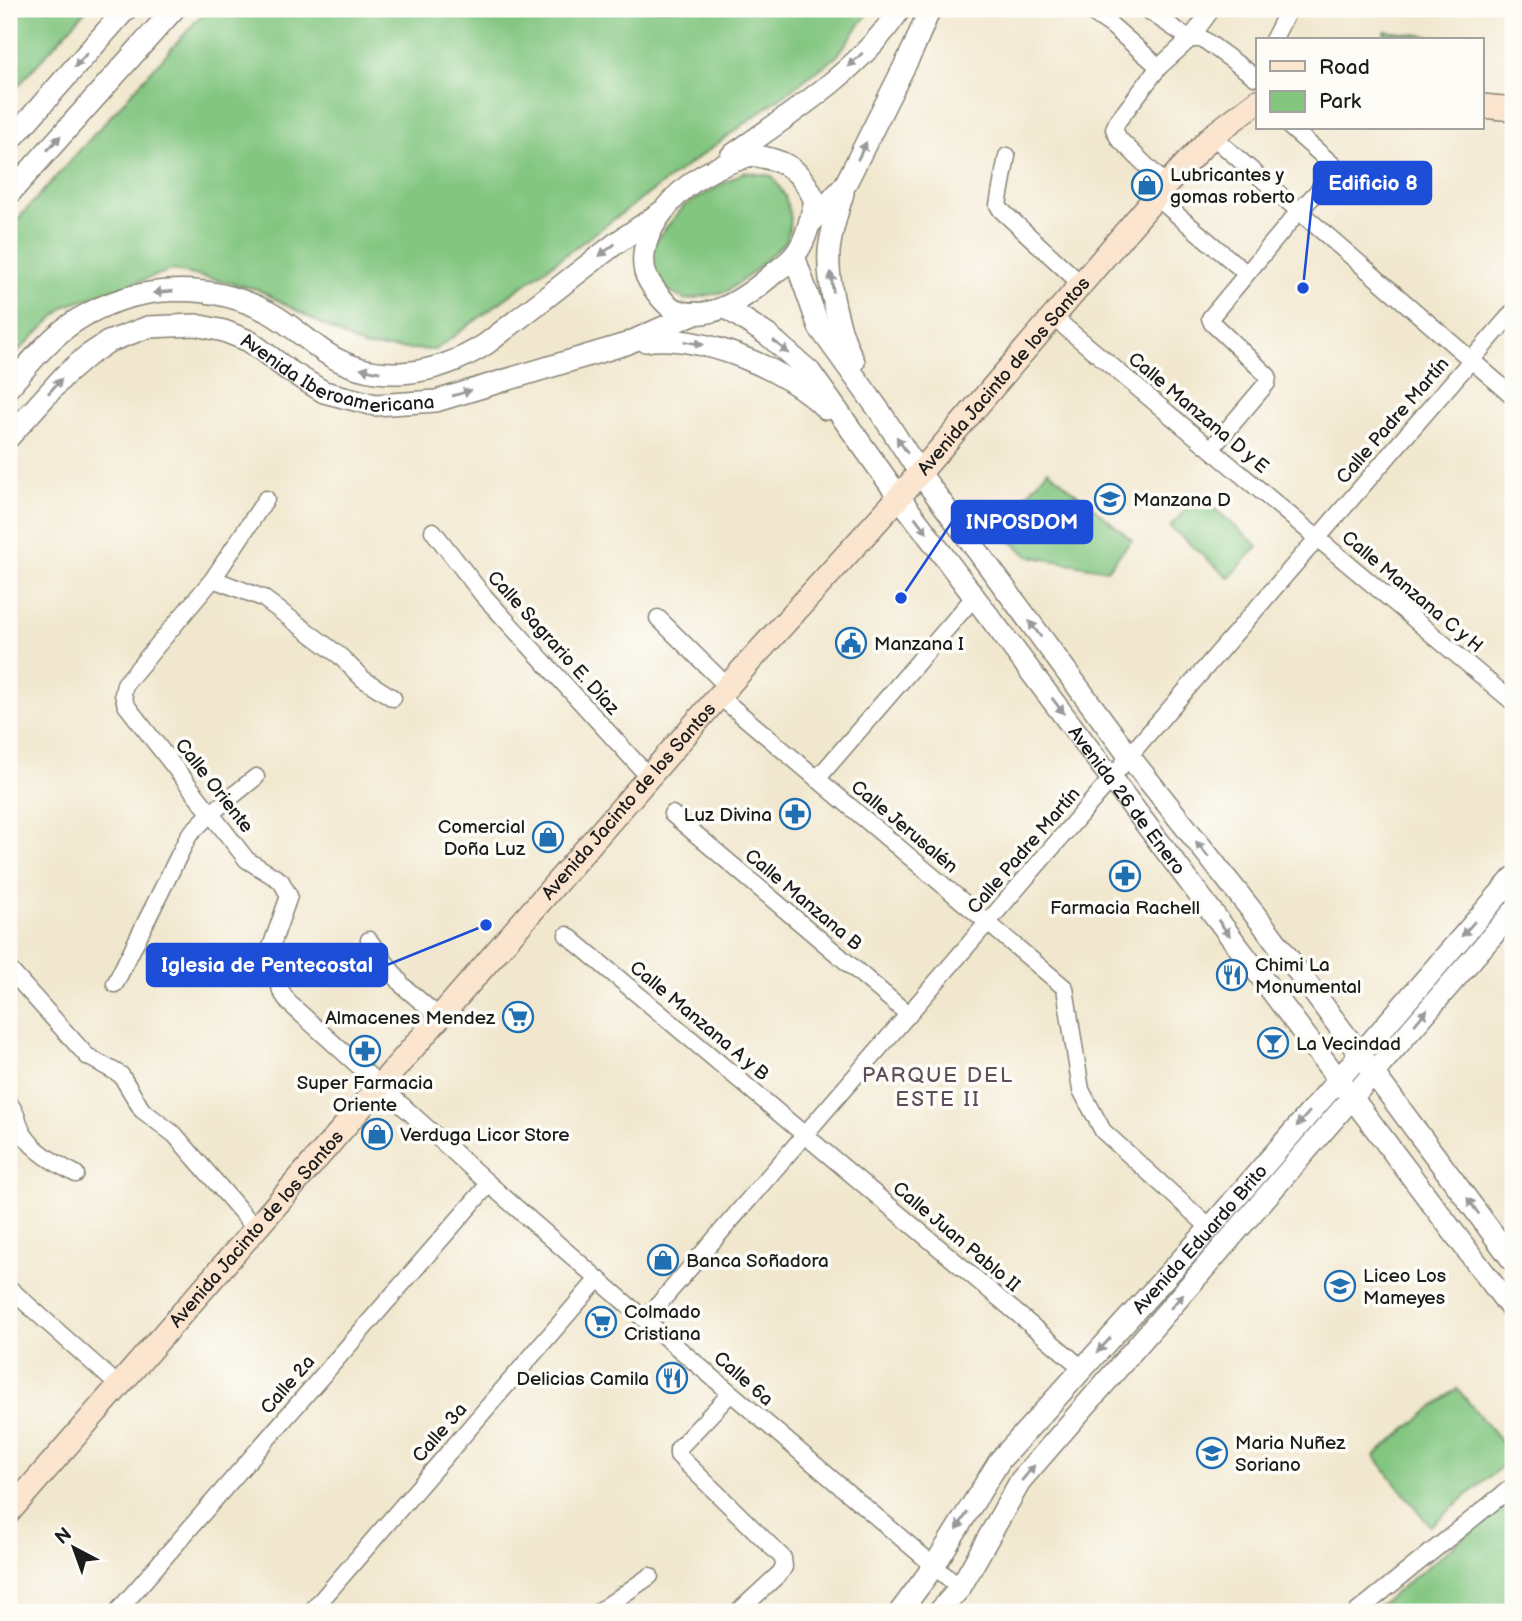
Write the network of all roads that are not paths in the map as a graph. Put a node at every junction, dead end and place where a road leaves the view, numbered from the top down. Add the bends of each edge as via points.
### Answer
1 (126, 9) edge
2 (174, 9) edge
3 (900, 9) edge
4 (930, 9) edge
5 (1087, 9) edge
6 (1146, 9) edge
7 (1213, 9) edge
8 (1289, 9) edge
9 (1190, 38) junction
10 (1274, 38) edge
11 (1159, 67) junction
12 (1256, 76) edge
13 (1256, 103) edge
14 (1484, 106) edge
15 (1513, 110) edge
16 (1293, 130) edge
17 (1212, 136) junction
18 (9, 142) edge
19 (1007, 156) dead end
20 (709, 171) junction
21 (845, 185) junction
22 (1161, 191) junction
23 (9, 194) edge
24 (663, 211) junction
25 (1299, 211) junction
26 (808, 226) junction
27 (794, 256) junction
28 (1246, 273) junction
29 (1082, 284) junction
30 (725, 307) junction
31 (1513, 312) edge
32 (695, 313) junction
33 (1053, 317) junction
34 (626, 344) junction
35 (1471, 360) junction
36 (9, 387) edge
37 (1513, 396) edge
38 (881, 413) junction
39 (9, 437) edge
40 (864, 449) junction
41 (1211, 449) junction
42 (919, 472) junction
43 (899, 497) junction
44 (266, 499) dead end
45 (433, 531) dead end
46 (1318, 539) junction
47 (213, 579) junction
48 (975, 596) junction
49 (658, 618) dead end
50 (723, 691) junction
51 (393, 698) dead end
52 (1513, 702) edge
53 (1129, 757) junction
54 (256, 777) dead end
55 (649, 777) junction
56 (1112, 778) junction
57 (817, 779) junction
58 (210, 814) junction
59 (672, 814) dead end
60 (1513, 878) edge
61 (1513, 912) edge
62 (988, 924) junction
63 (567, 936) dead end
64 (369, 940) dead end
65 (9, 969) edge
66 (115, 984) dead end
67 (909, 1015) junction
68 (439, 1017) junction
69 (1359, 1054) junction
70 (1373, 1074) junction
71 (1337, 1080) junction
72 (380, 1084) junction
73 (1352, 1098) junction
74 (9, 1103) edge
75 (14, 1132) edge
76 (805, 1137) junction
77 (76, 1174) dead end
78 (489, 1184) junction
79 (1210, 1228) junction
80 (256, 1229) junction
81 (1513, 1261) edge
82 (598, 1279) junction
83 (9, 1288) edge
84 (1513, 1311) edge
85 (645, 1320) junction
86 (1082, 1368) junction
87 (119, 1386) junction
88 (730, 1394) junction
89 (1513, 1486) edge
90 (10, 1508) edge
91 (934, 1566) junction
92 (650, 1576) dead end
93 (960, 1588) junction
94 (117, 1612) edge
95 (311, 1612) edge
96 (598, 1612) edge
97 (738, 1612) edge
98 (900, 1612) edge
99 (939, 1612) edge
100 (1357, 1612) edge

1 -> 18 street
23 -> 2 street
3 -> 20 street via 876,40 828,84
21 -> 4 street
5 - 11 street
6 - 9 street
7 - 9 street
8 - 10 street
9 - 11 street
9 - 12 street via 1203,39
11 - 22 street via 1114,129
13 - 17 main road, Avenida Jacinto de los Santos
14 - 15 main road
16 - 25 street via 1336,169
17 - 22 main road, Avenida Jacinto de los Santos
17 - 25 street
19 - 29 street via 998,205
20 - 24 street
20 - 26 street via 751,155 791,167 815,201
21 - 26 street
38 -> 21 street via 836,318 829,255 832,226
22 - 28 street
22 - 29 main road, Avenida Jacinto de los Santos
24 - 32 street via 646,240 647,281 672,308
24 -> 36 street, Avenida Iberoamericana via 469,356 437,368 392,374 364,370 327,354 289,325 247,302 187,290 122,299 76,321
25 - 28 street
25 - 35 street
26 - 27 street
27 - 30 street via 761,285
27 - 38 street, Avenida 26 de Enero via 819,327
28 - 41 street via 1210,318 1268,376
29 - 33 main road, Avenida Jacinto de los Santos
30 - 32 street
30 -> 40 street, Avenida 26 de Enero via 769,336 810,372
31 - 35 street, Calle Padre Martín
32 - 34 street, Avenida Iberoamericana
33 - 41 street, Calle Manzana D y E
33 - 42 main road, Avenida Jacinto de los Santos
39 -> 34 street, Avenida Iberoamericana via 87,356 108,342 148,327 196,324 224,331 249,341 324,392 375,405 436,401
34 -> 40 street via 661,338 699,342 749,359 812,394
35 - 37 street
35 - 46 street, Calle Padre Martín
42 -> 38 street, Avenida 26 de Enero
40 - 43 street, Avenida 26 de Enero
41 - 46 street, Calle Manzana D y E
42 - 43 main road, Avenida Jacinto de los Santos
53 -> 42 street, Avenida 26 de Enero
43 -> 48 street, Avenida 26 de Enero
43 - 50 main road, Avenida Jacinto de los Santos
44 - 47 street, Calle Oriente
45 - 55 street, Calle Sagrario E. Díaz via 482,594
46 - 52 street, Calle Manzana C y H
46 - 53 street, Calle Padre Martín
47 - 51 street via 262,598
47 - 58 street, Calle Oriente via 125,684 124,694 127,705
48 -> 56 street, Avenida 26 de Enero
48 - 57 street
49 - 50 street, Calle Jerusalén
50 - 55 main road, Avenida Jacinto de los Santos
50 - 57 street, Calle Jerusalén
53 - 56 street, Calle Padre Martín
69 -> 53 street, Avenida 26 de Enero via 1268,930
54 - 58 street
55 - 68 main road, Avenida Jacinto de los Santos
56 - 62 street, Calle Padre Martín
56 -> 71 street, Avenida 26 de Enero
57 - 62 street, Calle Jerusalén
58 - 66 street via 189,835
58 - 72 street, Calle Oriente via 247,860 288,889 271,947 281,991
59 - 67 street, Calle Manzana B
60 -> 69 street, Avenida Eduardo Brito
70 -> 61 street, Avenida Eduardo Brito
62 - 67 street, Calle Padre Martín
62 - 79 street, Calle Jerusalén via 1065,988 1081,1090 1103,1131
63 - 76 street, Calle Manzana A y B
64 - 68 street via 397,979
65 - 80 street via 87,1056 121,1075 142,1110 175,1135
67 - 76 street, Calle Padre Martín
68 - 72 main road, Avenida Jacinto de los Santos
69 - 70 street, Avenida 26 de Enero
69 - 71 street, Avenida Eduardo Brito
70 - 73 street, Avenida Eduardo Brito
81 -> 70 street, Avenida 26 de Enero
71 - 73 street, Avenida 26 de Enero
71 -> 79 street, Avenida Eduardo Brito
72 - 78 street, Calle 6a
72 - 80 main road, Avenida Jacinto de los Santos
73 - 84 street, Avenida 26 de Enero
93 -> 73 street, Avenida Eduardo Brito via 1021,1480
74 - 75 street via 17,1113
75 - 77 street
76 - 85 street, Calle Padre Martín
76 - 86 street, Calle Juan Pablo II
78 - 82 street, Calle 6a
78 - 94 street, Calle 2a
79 -> 86 street, Avenida Eduardo Brito
80 - 87 main road, Avenida Jacinto de los Santos
82 - 85 street, Calle 6a
82 - 95 street, Calle 3a
83 - 87 street
85 - 88 street, Calle 6a
86 -> 91 street, Avenida Eduardo Brito via 1000,1460
87 - 90 main road, Avenida Jacinto de los Santos
88 - 91 street, Calle 6a
88 - 97 street via 678,1449 678,1455 783,1558 780,1573
89 - 100 street
91 - 93 street, Calle 6a
91 - 98 street, Avenida Eduardo Brito
92 - 96 street
93 - 99 street, Avenida Eduardo Brito

